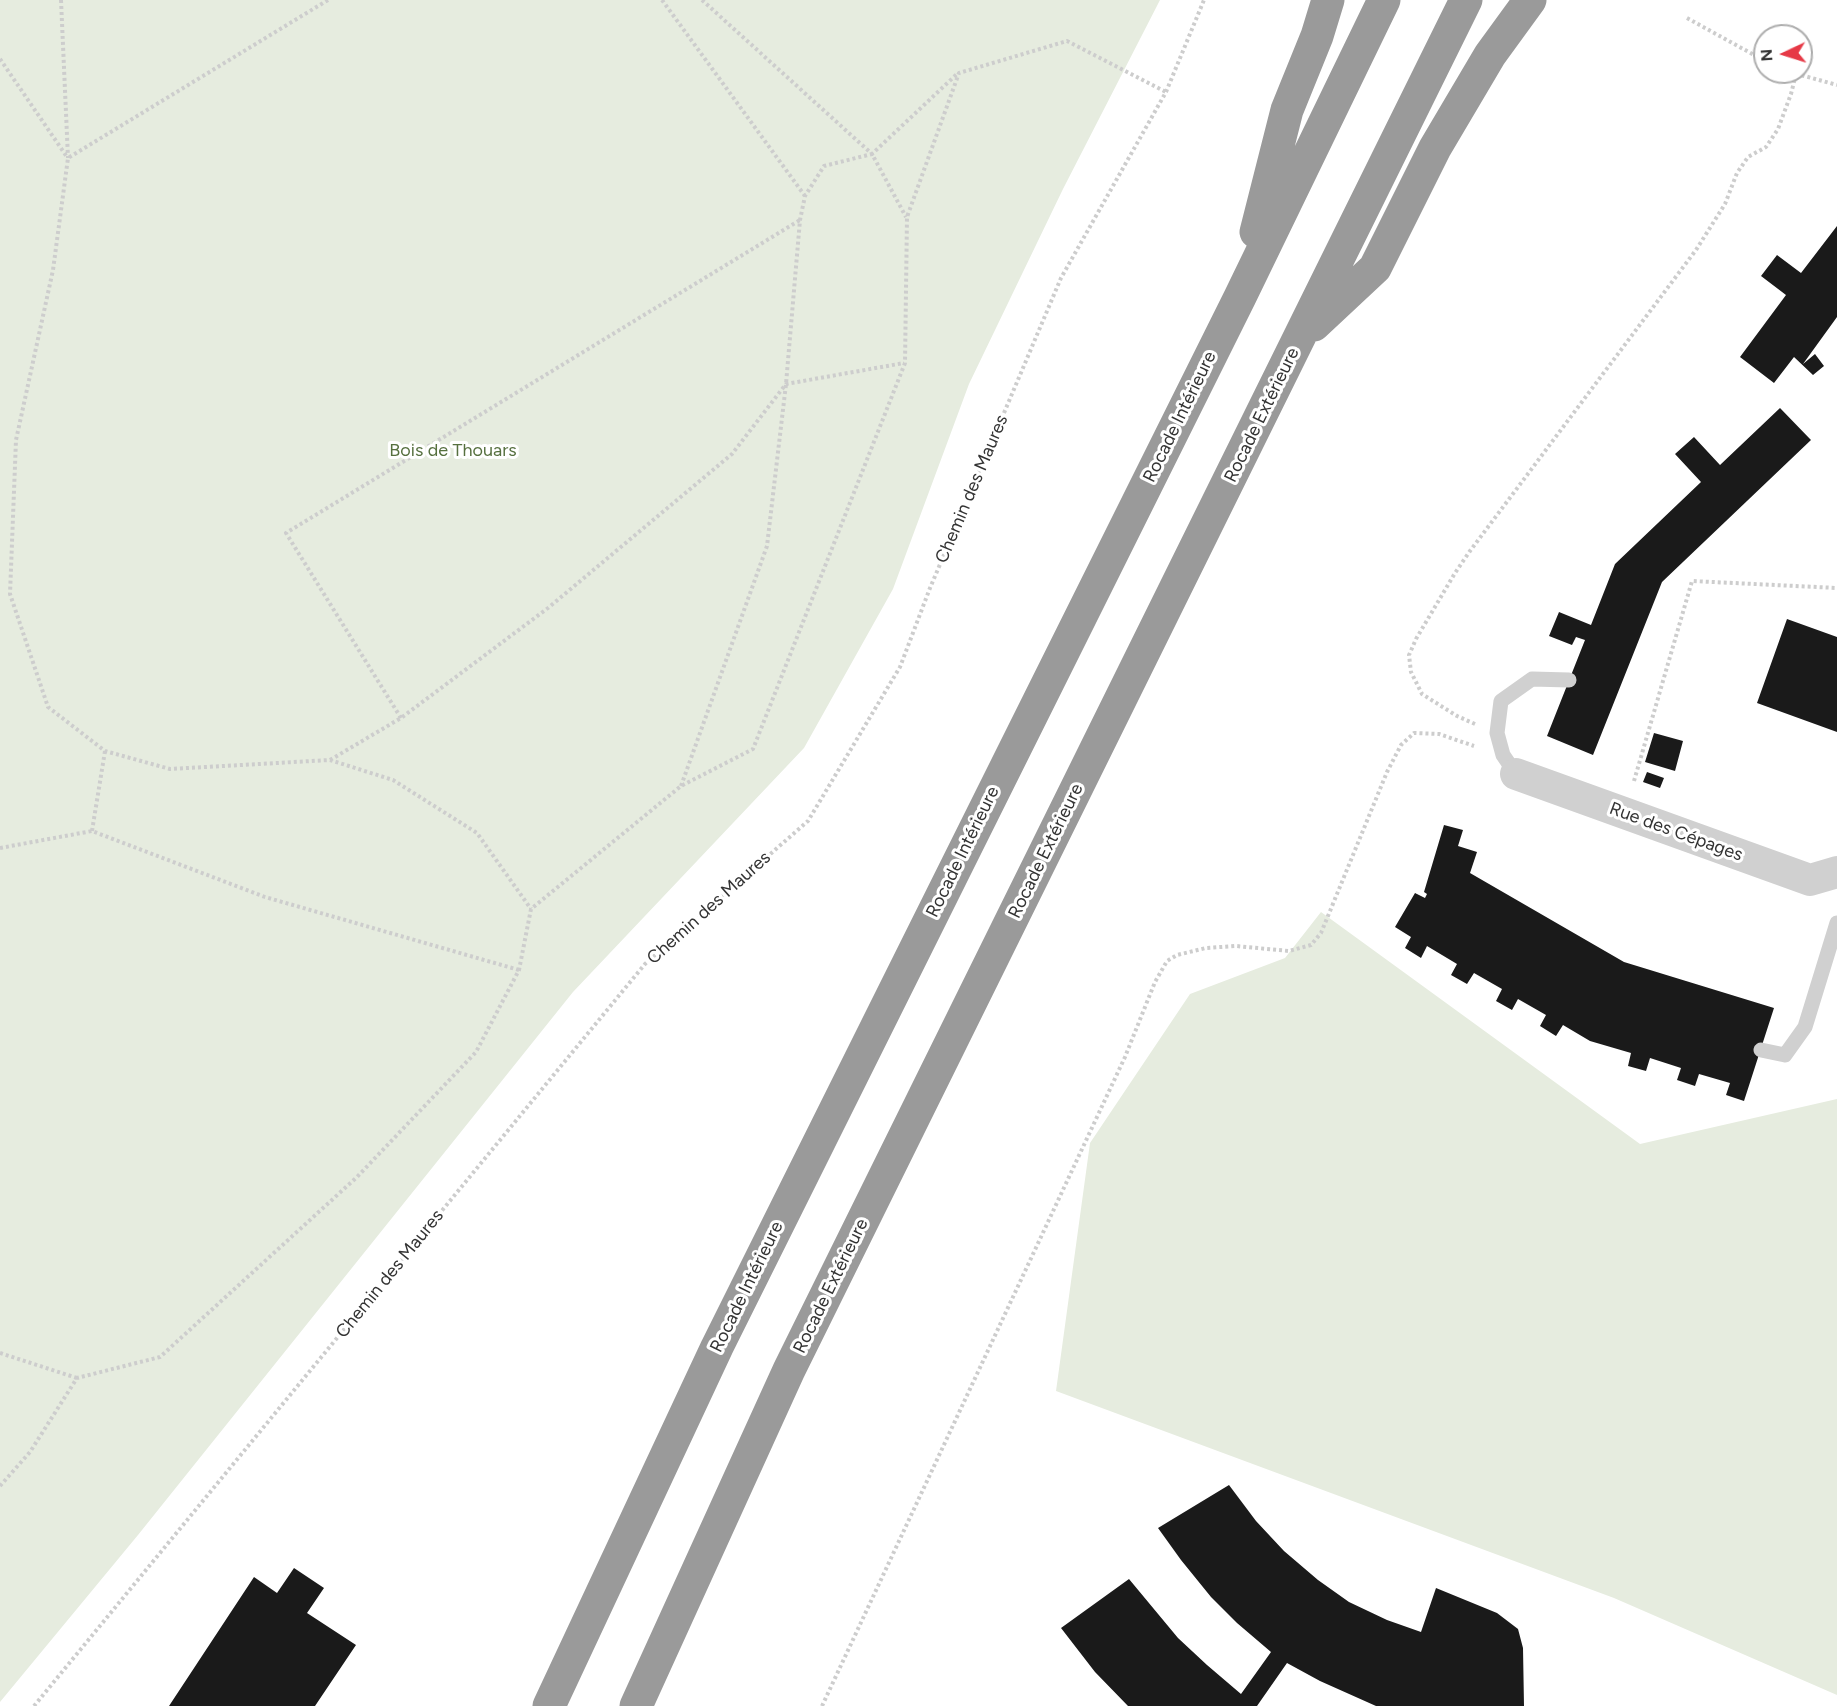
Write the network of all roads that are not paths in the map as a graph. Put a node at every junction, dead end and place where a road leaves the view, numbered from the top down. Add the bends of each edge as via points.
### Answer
1 (1328, 0) edge
2 (1384, 0) edge
3 (1466, 0) edge
4 (1530, 0) edge
5 (1239, 297) junction
6 (1300, 339) junction
7 (1569, 680) dead end
8 (1509, 765) joint
9 (1837, 872) edge
10 (1837, 923) edge
11 (1761, 1050) dead end
12 (549, 1706) edge
13 (636, 1706) edge

1 - 5 highway via 1287,110
2 - 5 highway, Rocade Intérieure
3 - 6 highway, Rocade Extérieure
4 - 6 highway via 1490,55 1435,148 1375,268
5 - 12 highway, Rocade Intérieure via 717,1347
6 - 13 highway, Rocade Extérieure via 789,1370
7 - 8 lane via 1532,679 1502,701 1497,733
8 - 9 street, Rue des Cépages via 1624,813 1810,880
10 - 11 lane via 1805,1027 1785,1055

